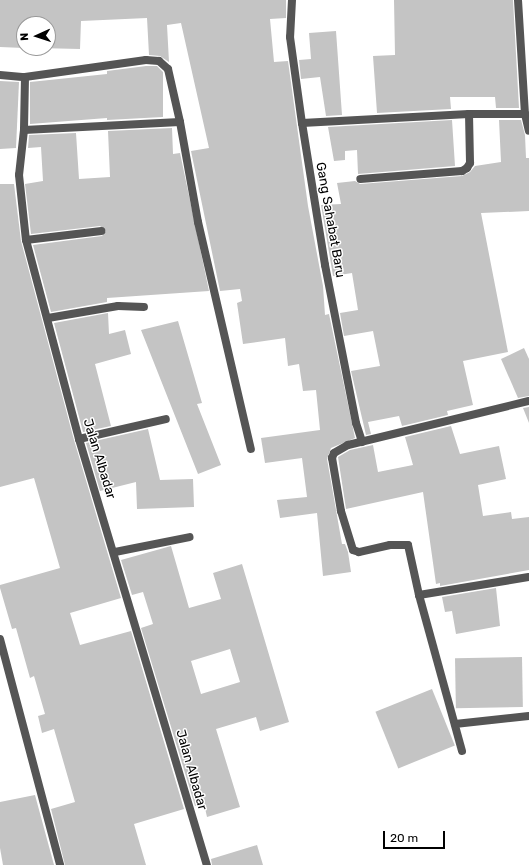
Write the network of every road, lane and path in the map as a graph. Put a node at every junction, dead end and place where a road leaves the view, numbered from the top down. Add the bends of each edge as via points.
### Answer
1 (292, 0) edge
2 (518, 0) edge
3 (0, 75) edge
4 (25, 77) junction
5 (469, 114) junction
6 (525, 114) junction
7 (180, 122) junction
8 (302, 123) junction
9 (24, 130) junction
10 (529, 131) edge
11 (360, 179) dead end
12 (101, 231) dead end
13 (26, 240) junction
14 (144, 307) dead end
15 (48, 318) junction
16 (529, 401) edge
17 (166, 419) dead end
18 (79, 439) junction
19 (362, 442) junction
20 (250, 449) dead end
21 (190, 537) dead end
22 (115, 552) junction
23 (529, 577) edge
24 (419, 595) junction
25 (0, 639) edge
26 (529, 716) edge
27 (455, 724) junction
28 (462, 751) dead end
29 (60, 865) edge
30 (207, 865) edge

1 - 8 street, Gang Sahabat Baru via 290,37
2 - 6 street
3 - 4 street
4 - 7 street via 146,60 159,61 168,69
4 - 9 street, Jalan Albadar
5 - 6 street
5 - 8 street
5 - 11 street via 470,163 462,171
6 - 10 street
7 - 9 street
7 - 20 street via 198,222
8 - 19 street, Gang Sahabat Baru via 325,265
9 - 13 street, Jalan Albadar via 19,175
12 - 13 street
13 - 15 street, Jalan Albadar
14 - 15 street via 118,306
15 - 18 street, Jalan Albadar
16 - 19 street
17 - 18 street
18 - 22 street, Jalan Albadar
19 - 24 street via 341,448 332,458 348,542 353,550 359,552 390,545 408,545
21 - 22 street
22 - 30 street, Jalan Albadar
23 - 24 street
24 - 27 street
25 - 29 street
26 - 27 street
27 - 28 street

